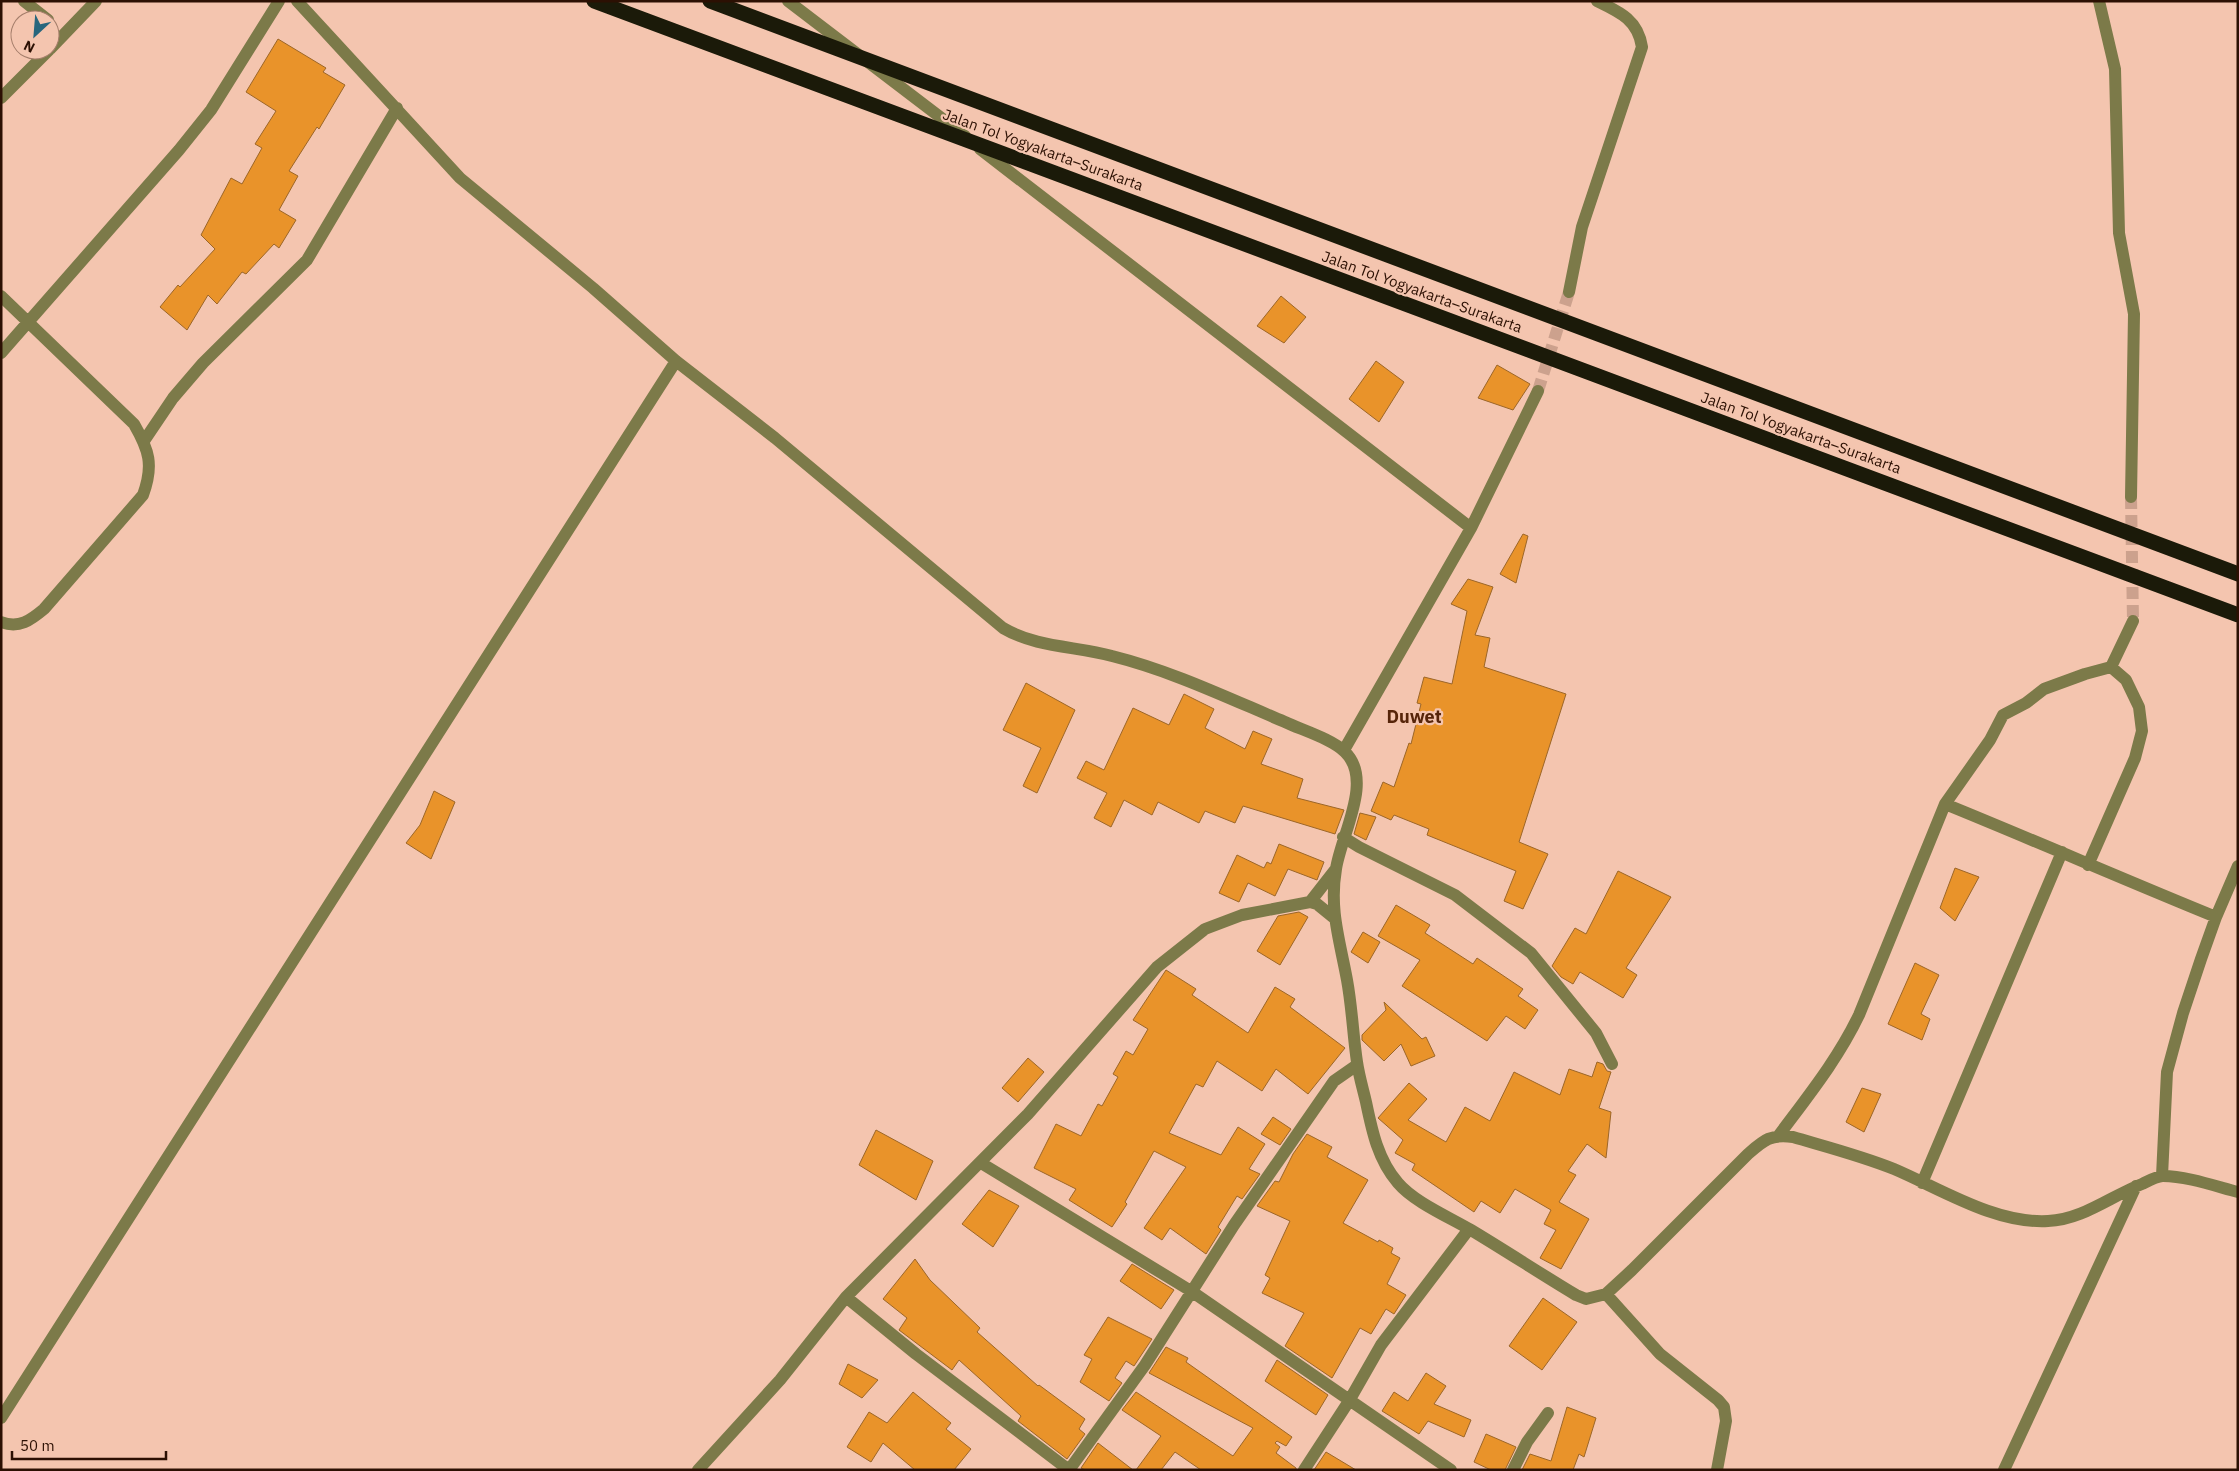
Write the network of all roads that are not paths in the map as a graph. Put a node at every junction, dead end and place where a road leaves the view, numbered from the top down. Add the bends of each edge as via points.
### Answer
1 (24, 1) edge
2 (96, 1) edge
3 (280, 1) edge
4 (297, 1) edge
5 (594, 1) edge
6 (710, 1) edge
7 (788, 1) edge
8 (1597, 1) edge
9 (2099, 1) edge
10 (35, 10) edge
11 (60, 30) edge
12 (65, 34) junction
13 (60, 39) edge
14 (40, 60) edge
15 (1, 98) edge
16 (397, 108) junction
17 (1569, 292) tunnel mouth
18 (1, 296) edge
19 (27, 322) junction
20 (1, 353) edge
21 (676, 361) junction
22 (1538, 391) tunnel mouth
23 (144, 441) junction
24 (2131, 497) tunnel mouth
25 (1471, 528) junction
26 (2238, 574) edge
27 (2238, 615) edge
28 (2133, 620) tunnel mouth
29 (1, 622) edge
30 (2111, 667) junction
31 (1344, 750) junction
32 (1945, 804) junction
33 (1343, 837) junction
34 (2062, 852) junction
35 (2088, 865) junction
36 (2238, 866) edge
37 (1336, 868) junction
38 (1310, 902) junction
39 (1333, 917) junction
40 (2216, 917) junction
41 (1612, 1064) dead end
42 (1357, 1066) junction
43 (1780, 1135) junction
44 (981, 1163) junction
45 (2162, 1176) junction
46 (1922, 1183) junction
47 (2136, 1186) junction
48 (2238, 1192) edge
49 (1469, 1229) junction
50 (1191, 1292) junction
51 (1606, 1294) junction
52 (846, 1297) junction
53 (1349, 1401) junction
54 (1548, 1413) dead end
55 (1, 1418) edge
56 (698, 1470) edge
57 (1069, 1470) edge
58 (1304, 1470) edge
59 (1450, 1470) edge
60 (1513, 1470) edge
61 (1717, 1470) edge
62 (2004, 1470) edge

1 - 10 street
2 - 12 street
3 - 19 street via 211,110 180,150
4 - 16 street
5 - 27 highway, Jalan Tol Yogyakarta–Surakarta
6 - 26 highway, Jalan Tol Yogyakarta–Surakarta
7 - 25 street
8 - 17 street via 1636,25 1642,47 1582,227
9 - 24 street via 2115,69 2119,233 2134,314
11 - 12 street
12 - 13 street
14 - 15 street
16 - 21 street via 460,178
16 - 23 street via 307,260 203,362
18 - 19 street
19 - 20 street
19 - 23 street via 134,424
21 - 31 street via 1013,634 1067,649 1111,655 1194,682
21 - 55 street
22 - 25 street
23 - 29 street via 150,462 143,495 44,609 18,625
25 - 31 street
28 - 30 street
30 - 32 street via 2044,689 2003,715 1990,740
30 - 35 street via 2126,680 2140,707 2142,731 2135,758
31 - 33 street via 1354,762 1358,777 1354,809
32 - 34 street
32 - 43 street via 1859,1016 1832,1063
33 - 37 street
33 - 41 street via 1455,895 1531,953 1596,1033
34 - 35 street
34 - 46 street
35 - 40 street
36 - 40 street
37 - 38 street
37 - 39 street
38 - 39 street
38 - 44 street via 1242,915 1205,929 1182,947 1157,968
39 - 42 street via 1347,979
40 - 45 street via 2167,1072
42 - 49 street via 1383,1163 1399,1185
42 - 50 street via 1334,1081
43 - 46 street via 1793,1136 1878,1163
43 - 51 street via 1765,1139 1748,1154
44 - 50 street
44 - 52 street
45 - 47 street
45 - 48 street
46 - 47 street via 1990,1212 2047,1222 2080,1215
47 - 62 street
49 - 51 street via 1576,1295 1586,1298
49 - 53 street via 1381,1345
50 - 53 street
50 - 57 street via 1145,1365
51 - 61 street via 1660,1354 1724,1407 1726,1421
52 - 56 street via 780,1380
52 - 57 street
53 - 58 street
53 - 59 street
54 - 60 street via 1526,1442

